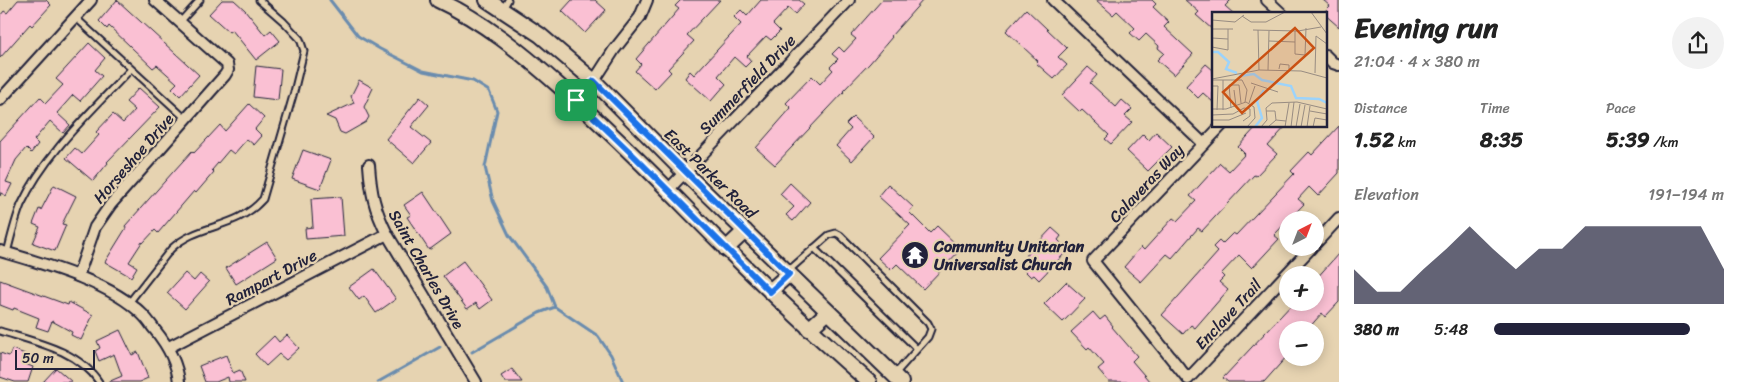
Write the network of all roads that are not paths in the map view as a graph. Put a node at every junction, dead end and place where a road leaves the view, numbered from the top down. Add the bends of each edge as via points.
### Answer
1 (90, 0) edge
2 (155, 0) edge
3 (200, 0) edge
4 (260, 0) edge
5 (438, 0) edge
6 (487, 0) edge
7 (647, 0) edge
8 (848, 0) edge
9 (1052, 0) edge
10 (1267, 0) edge
11 (457, 4) edge
12 (506, 5) edge
13 (1280, 12) edge
14 (75, 17) junction
15 (179, 22) junction
16 (1326, 56) edge
17 (1339, 65) edge
18 (131, 69) junction
19 (594, 81) junction
20 (0, 100) edge
21 (576, 100) junction
22 (186, 120) junction
23 (1218, 128) edge
24 (1204, 144) junction
25 (369, 165) dead end
26 (684, 172) junction
27 (668, 190) junction
28 (1339, 218) edge
29 (745, 231) junction
30 (387, 234) junction
31 (1324, 234) edge
32 (726, 248) junction
33 (814, 248) junction
34 (3, 252) edge
35 (1304, 256) edge
36 (788, 273) junction
37 (78, 276) junction
38 (770, 292) junction
39 (128, 304) junction
40 (828, 312) junction
41 (809, 329) junction
42 (0, 331) edge
43 (169, 347) junction
44 (917, 349) junction
45 (897, 379) edge
46 (1188, 379) joint
47 (99, 382) edge
48 (179, 382) edge
49 (476, 382) edge
50 (869, 382) edge

1 - 14 street
2 - 15 street
3 - 15 lane
4 - 39 lane via 300,39 304,51 263,199 242,217 179,241
5 - 11 main road
6 - 12 main road, East Parker Road
7 - 19 street via 640,17
8 - 26 street, Summerfield Drive
9 - 24 street
10 - 13 street
11 - 21 main road
12 - 19 main road, East Parker Road
14 - 18 lane
14 - 20 street
15 - 22 street, Horseshoe Drive via 227,64 228,70
16 - 17 street
18 - 22 lane
18 - 34 lane via 61,144 40,172 21,206
19 - 21 street
19 - 26 main road, East Parker Road
21 - 27 main road
22 - 37 street, Horseshoe Drive via 110,204 95,227
23 - 24 street, Calaveras Way
24 - 46 street, Calaveras Way via 1093,261
25 - 30 street, Saint Charles Drive via 371,192
26 - 27 street, Summerfield Drive
26 - 29 main road, East Parker Road
27 - 32 main road
28 - 31 street
29 - 32 main road
29 - 36 main road, East Parker Road
30 - 43 street, Rampart Drive
30 - 49 street, Saint Charles Drive
32 - 38 main road
33 - 36 lane
33 - 44 lane
33 - 44 lane via 829,235 840,235 928,323 928,337
34 - 37 street
35 - 46 street, Enclave Trail
36 - 38 main road
36 - 40 main road, East Parker Road
37 - 39 street
38 - 41 main road
39 - 43 street via 142,314
40 - 41 main road
40 - 45 main road, East Parker Road
41 - 50 main road
42 - 47 lane via 69,354
43 - 48 street
44 - 45 lane

